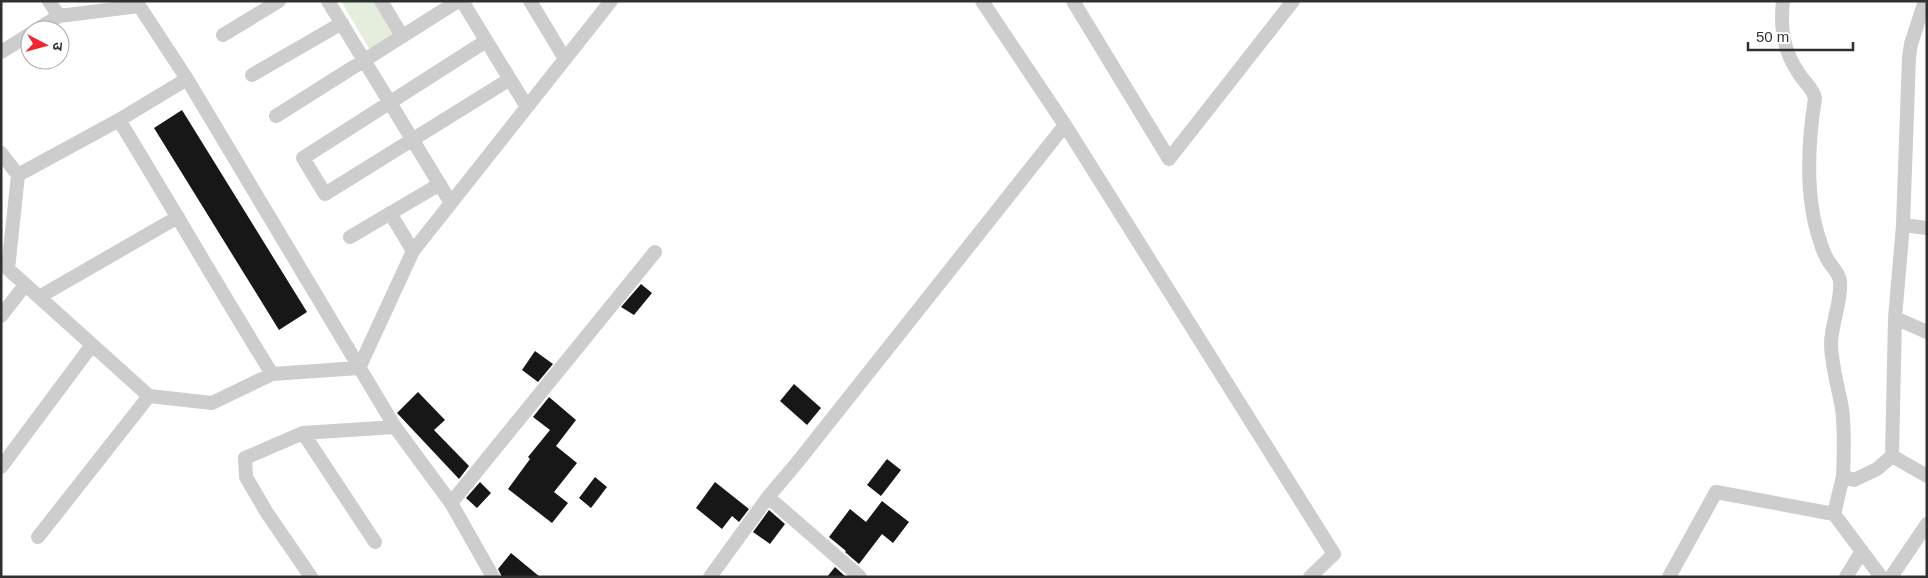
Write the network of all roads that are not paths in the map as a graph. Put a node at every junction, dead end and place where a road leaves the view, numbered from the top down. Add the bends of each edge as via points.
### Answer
1 (50, 1) edge
2 (279, 1) edge
3 (328, 1) edge
4 (381, 1) edge
5 (460, 1) edge
6 (530, 1) edge
7 (611, 1) edge
8 (982, 1) edge
9 (1073, 1) edge
10 (1292, 1) edge
11 (1783, 1) edge
12 (1925, 1) edge
13 (137, 4) edge
14 (599, 7) edge
15 (59, 16) junction
16 (52, 20) edge
17 (342, 23) junction
18 (223, 35) dead end
19 (402, 36) junction
20 (20, 40) edge
21 (486, 41) junction
22 (1, 52) edge
23 (565, 59) junction
24 (364, 60) junction
25 (252, 75) dead end
26 (187, 79) junction
27 (510, 79) junction
28 (390, 102) junction
29 (527, 107) junction
30 (276, 116) dead end
31 (119, 120) junction
32 (1066, 125) junction
33 (412, 140) junction
34 (1, 153) edge
35 (18, 175) junction
36 (440, 184) junction
37 (451, 203) junction
38 (390, 213) junction
39 (178, 217) junction
40 (1903, 225) junction
41 (1927, 228) edge
42 (350, 237) dead end
43 (413, 251) junction
44 (655, 252) dead end
45 (25, 285) junction
46 (39, 297) junction
47 (1, 316) edge
48 (1895, 318) junction
49 (1927, 332) edge
50 (92, 345) junction
51 (359, 368) junction
52 (272, 374) junction
53 (149, 396) junction
54 (394, 427) junction
55 (303, 433) junction
56 (1892, 456) junction
57 (1, 467) edge
58 (1843, 476) junction
59 (1927, 476) edge
60 (768, 497) junction
61 (451, 503) junction
62 (1834, 514) junction
63 (1927, 524) edge
64 (38, 537) dead end
65 (375, 542) dead end
66 (1862, 551) junction
67 (311, 577) edge
68 (492, 577) edge
69 (710, 577) edge
70 (860, 577) edge
71 (1310, 577) edge
72 (1669, 577) edge
73 (1846, 577) edge
74 (1881, 577) edge
75 (1891, 577) edge

1 - 15 street
2 - 18 street
3 - 17 street
4 - 19 street
5 - 19 street
5 - 21 street
6 - 23 street
7 - 14 street
8 - 32 street
9 - 10 street via 1169,159
11 - 58 street via 1781,32 1797,71 1815,98 1808,159 1815,219 1820,241 1840,283 1831,345 1842,406
12 - 40 street via 1909,57
13 - 15 street
13 - 26 street
14 - 23 street
15 - 16 street
17 - 24 street
17 - 25 street
19 - 24 street
20 - 22 street
21 - 27 street
21 - 28 street
23 - 29 street
24 - 28 street
24 - 30 street
26 - 31 street
26 - 51 street
27 - 29 street
27 - 33 street
28 - 33 street
28 - 33 street via 303,158 326,194
29 - 37 street
31 - 35 street
31 - 39 street
32 - 60 street
32 - 71 street via 1334,554
33 - 36 street
34 - 35 street
35 - 45 street via 8,269
36 - 37 street
36 - 38 street
37 - 43 street
38 - 42 street
38 - 43 street
39 - 46 street
39 - 52 street
40 - 41 street
40 - 48 street
43 - 51 street
44 - 61 street
45 - 46 street
45 - 47 street
46 - 50 street
48 - 49 street
48 - 56 street
50 - 53 street
50 - 57 street
51 - 52 street
51 - 54 street
52 - 53 street via 212,403
53 - 64 street
54 - 55 street
54 - 61 street
55 - 65 street
55 - 67 street via 245,458 246,477
56 - 58 street via 1877,469 1854,480
56 - 59 street
58 - 62 street
60 - 69 street
60 - 70 street
61 - 68 street
62 - 66 street
62 - 72 street via 1716,492
63 - 75 street
66 - 73 street
66 - 74 street

